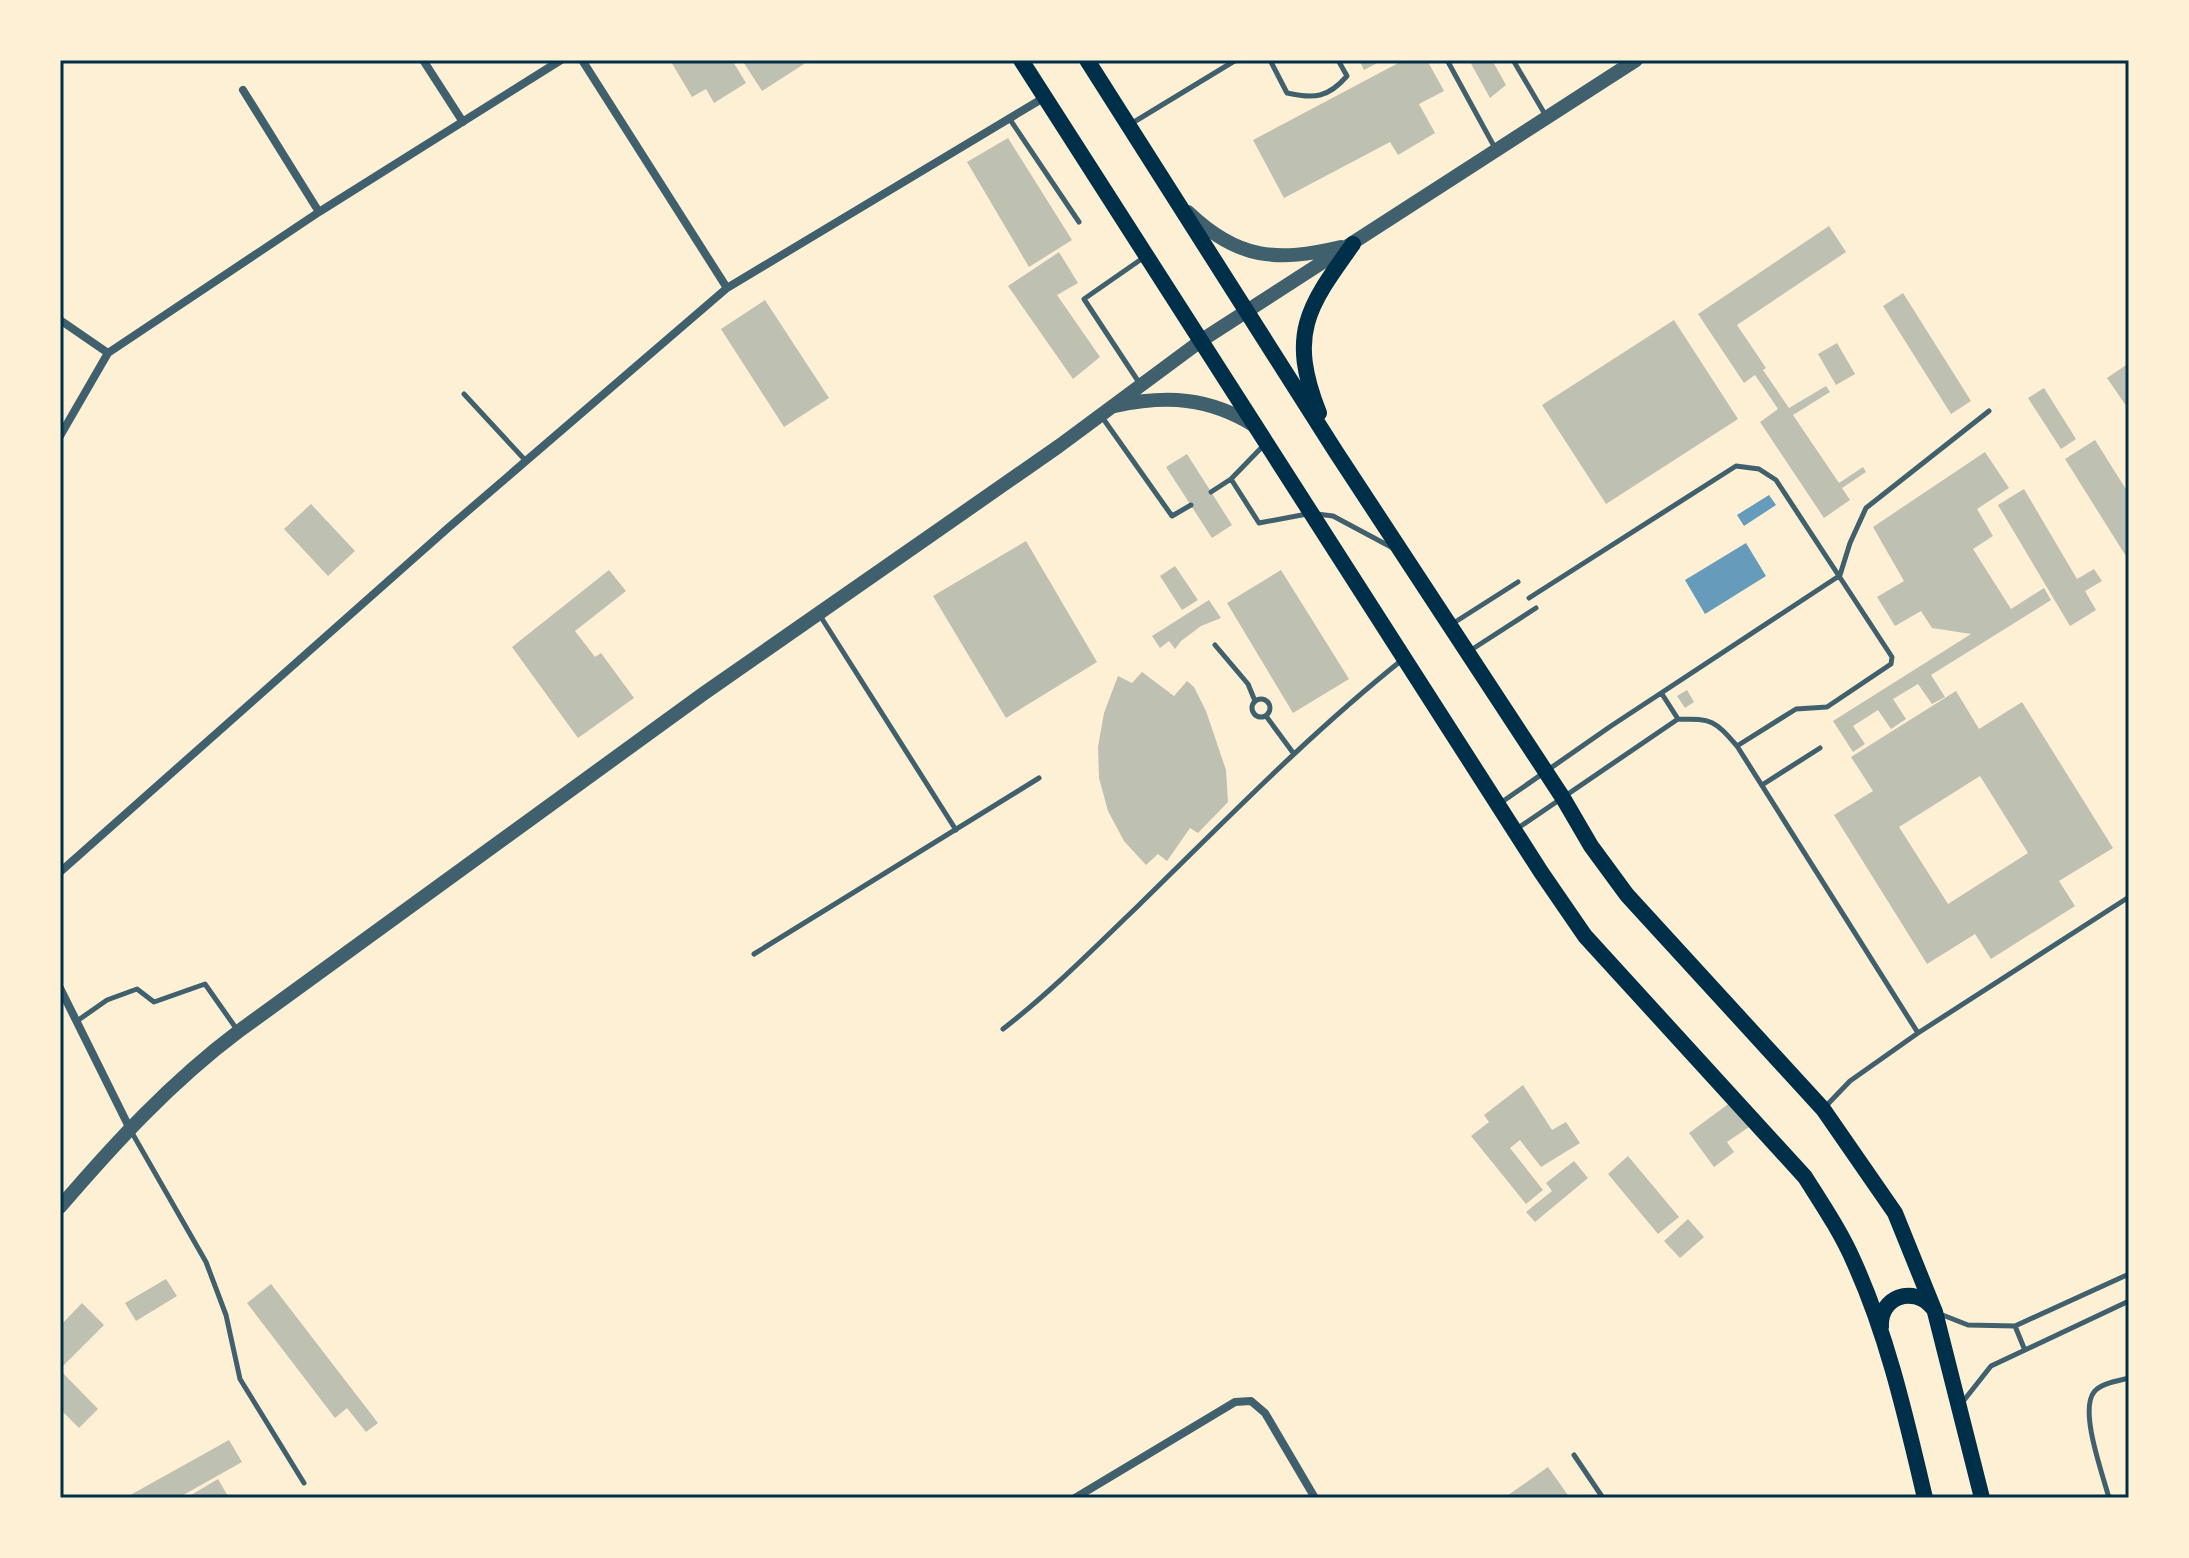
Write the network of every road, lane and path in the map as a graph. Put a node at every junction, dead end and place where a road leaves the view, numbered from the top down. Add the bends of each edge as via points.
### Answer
1 (423, 60) edge
2 (561, 60) edge
3 (582, 60) edge
4 (1021, 60) edge
5 (1087, 60) edge
6 (1236, 60) edge
7 (1270, 60) edge
8 (1338, 60) edge
9 (1447, 60) edge
10 (1513, 60) edge
11 (1636, 60) edge
12 (243, 90) dead end
13 (1045, 97) junction
14 (1547, 116) junction
15 (1009, 118) junction
16 (463, 122) junction
17 (1129, 125) junction
18 (1495, 149) junction
19 (1174, 198) junction
20 (319, 212) junction
21 (1079, 222) dead end
22 (1353, 244) junction
23 (1147, 255) junction
24 (727, 288) junction
25 (1247, 312) junction
26 (60, 320) edge
27 (1202, 340) junction
28 (108, 353) junction
29 (1141, 385) junction
30 (464, 394) dead end
31 (1106, 411) junction
32 (1989, 411) dead end
33 (1255, 426) junction
34 (60, 436) edge
35 (1266, 443) junction
36 (1336, 452) junction
37 (526, 461) junction
38 (1231, 479) junction
39 (1211, 492) dead end
40 (1191, 505) dead end
41 (1311, 514) junction
42 (1405, 557) junction
43 (1839, 576) junction
44 (1518, 582) dead end
45 (1529, 598) dead end
46 (1536, 608) dead end
47 (819, 613) junction
48 (1450, 626) junction
49 (1215, 645) dead end
50 (1467, 652) junction
51 (1405, 658) junction
52 (1662, 694) junction
53 (1255, 701) junction
54 (1266, 716) junction
55 (1678, 719) junction
56 (1737, 746) junction
57 (1820, 748) dead end
58 (1294, 754) junction
59 (1546, 772) junction
60 (1039, 778) dead end
61 (1762, 785) junction
62 (1563, 798) junction
63 (1498, 805) junction
64 (956, 830) junction
65 (1514, 830) junction
66 (60, 872) edge
67 (2129, 897) edge
68 (754, 954) dead end
69 (60, 988) edge
70 (76, 1021) junction
71 (1003, 1029) dead end
72 (239, 1031) junction
73 (1918, 1033) junction
74 (1823, 1109) junction
75 (129, 1127) junction
76 (60, 1207) edge
77 (2129, 1274) edge
78 (2129, 1301) edge
79 (1935, 1312) junction
80 (2015, 1326) junction
81 (1882, 1333) junction
82 (2024, 1348) junction
83 (2129, 1378) edge
84 (1961, 1404) junction
85 (1574, 1455) dead end
86 (304, 1483) dead end
87 (1075, 1498) edge
88 (1315, 1498) edge
89 (1603, 1498) edge
90 (1925, 1498) edge
91 (1982, 1498) edge
92 (2109, 1498) edge

1 - 16 street
2 - 16 street
3 - 24 street
4 - 13 main road
5 - 17 main road
6 - 17 lane
7 - 8 lane via 1287,93 1311,98 1336,89 1347,76
9 - 18 lane
10 - 14 lane
11 - 14 street
12 - 20 street
13 - 15 street
13 - 23 main road
14 - 18 street
15 - 21 lane
15 - 24 street
16 - 20 street
17 - 19 main road
18 - 22 street
19 - 22 street via 1212,233 1245,251 1284,256
19 - 25 main road
20 - 28 street
22 - 25 street
22 - 36 main road via 1315,299 1304,339 1310,384
23 - 27 main road
23 - 29 lane via 1084,299
24 - 37 street
25 - 27 street
25 - 36 main road
26 - 28 street
27 - 29 street
27 - 33 main road
28 - 34 street
29 - 31 street
30 - 37 lane
31 - 33 street via 1148,400 1191,400 1218,406
31 - 40 lane via 1172,516
31 - 47 street
32 - 43 lane via 1866,508
33 - 35 main road
35 - 38 lane
35 - 41 main road
36 - 42 main road
37 - 66 street
38 - 39 lane
38 - 41 lane via 1259,523
41 - 42 lane via 1333,516
41 - 51 main road
42 - 48 main road
43 - 45 lane via 1776,480 1759,469 1736,466
43 - 52 lane
43 - 56 lane via 1892,657 1891,664 1827,707 1796,709
44 - 48 lane
46 - 50 lane
47 - 64 lane
47 - 72 street
48 - 50 main road
49 - 53 lane via 1248,684
50 - 59 main road
51 - 58 lane
51 - 63 main road
52 - 55 lane
52 - 59 lane
53 - 54 lane via 1254,715
53 - 54 lane via 1268,703
54 - 58 lane
55 - 56 lane via 1713,721
55 - 62 lane
56 - 61 lane
57 - 61 lane
58 - 71 lane via 1084,960
59 - 62 main road
59 - 63 lane
60 - 64 lane
61 - 73 lane
62 - 65 lane
62 - 74 main road via 1627,895
63 - 65 main road
64 - 68 lane
65 - 81 main road via 1585,936 1805,1177 1853,1259
67 - 73 lane
69 - 70 street
70 - 72 lane via 107,1000 137,989 154,1002 205,984
70 - 75 street
72 - 75 street
73 - 74 lane via 1850,1081
74 - 79 main road via 1895,1213
75 - 76 street
75 - 86 lane via 206,1262 226,1315 240,1379
77 - 80 lane
78 - 82 lane
79 - 80 lane via 1968,1325
79 - 81 main road via 1914,1295 1895,1298 1883,1312
79 - 84 main road
80 - 82 lane
81 - 90 main road
82 - 84 lane via 1991,1366
83 - 92 lane via 2094,1392 2087,1413
84 - 91 main road
85 - 89 lane
87 - 88 street via 1235,1402 1251,1401 1265,1413

